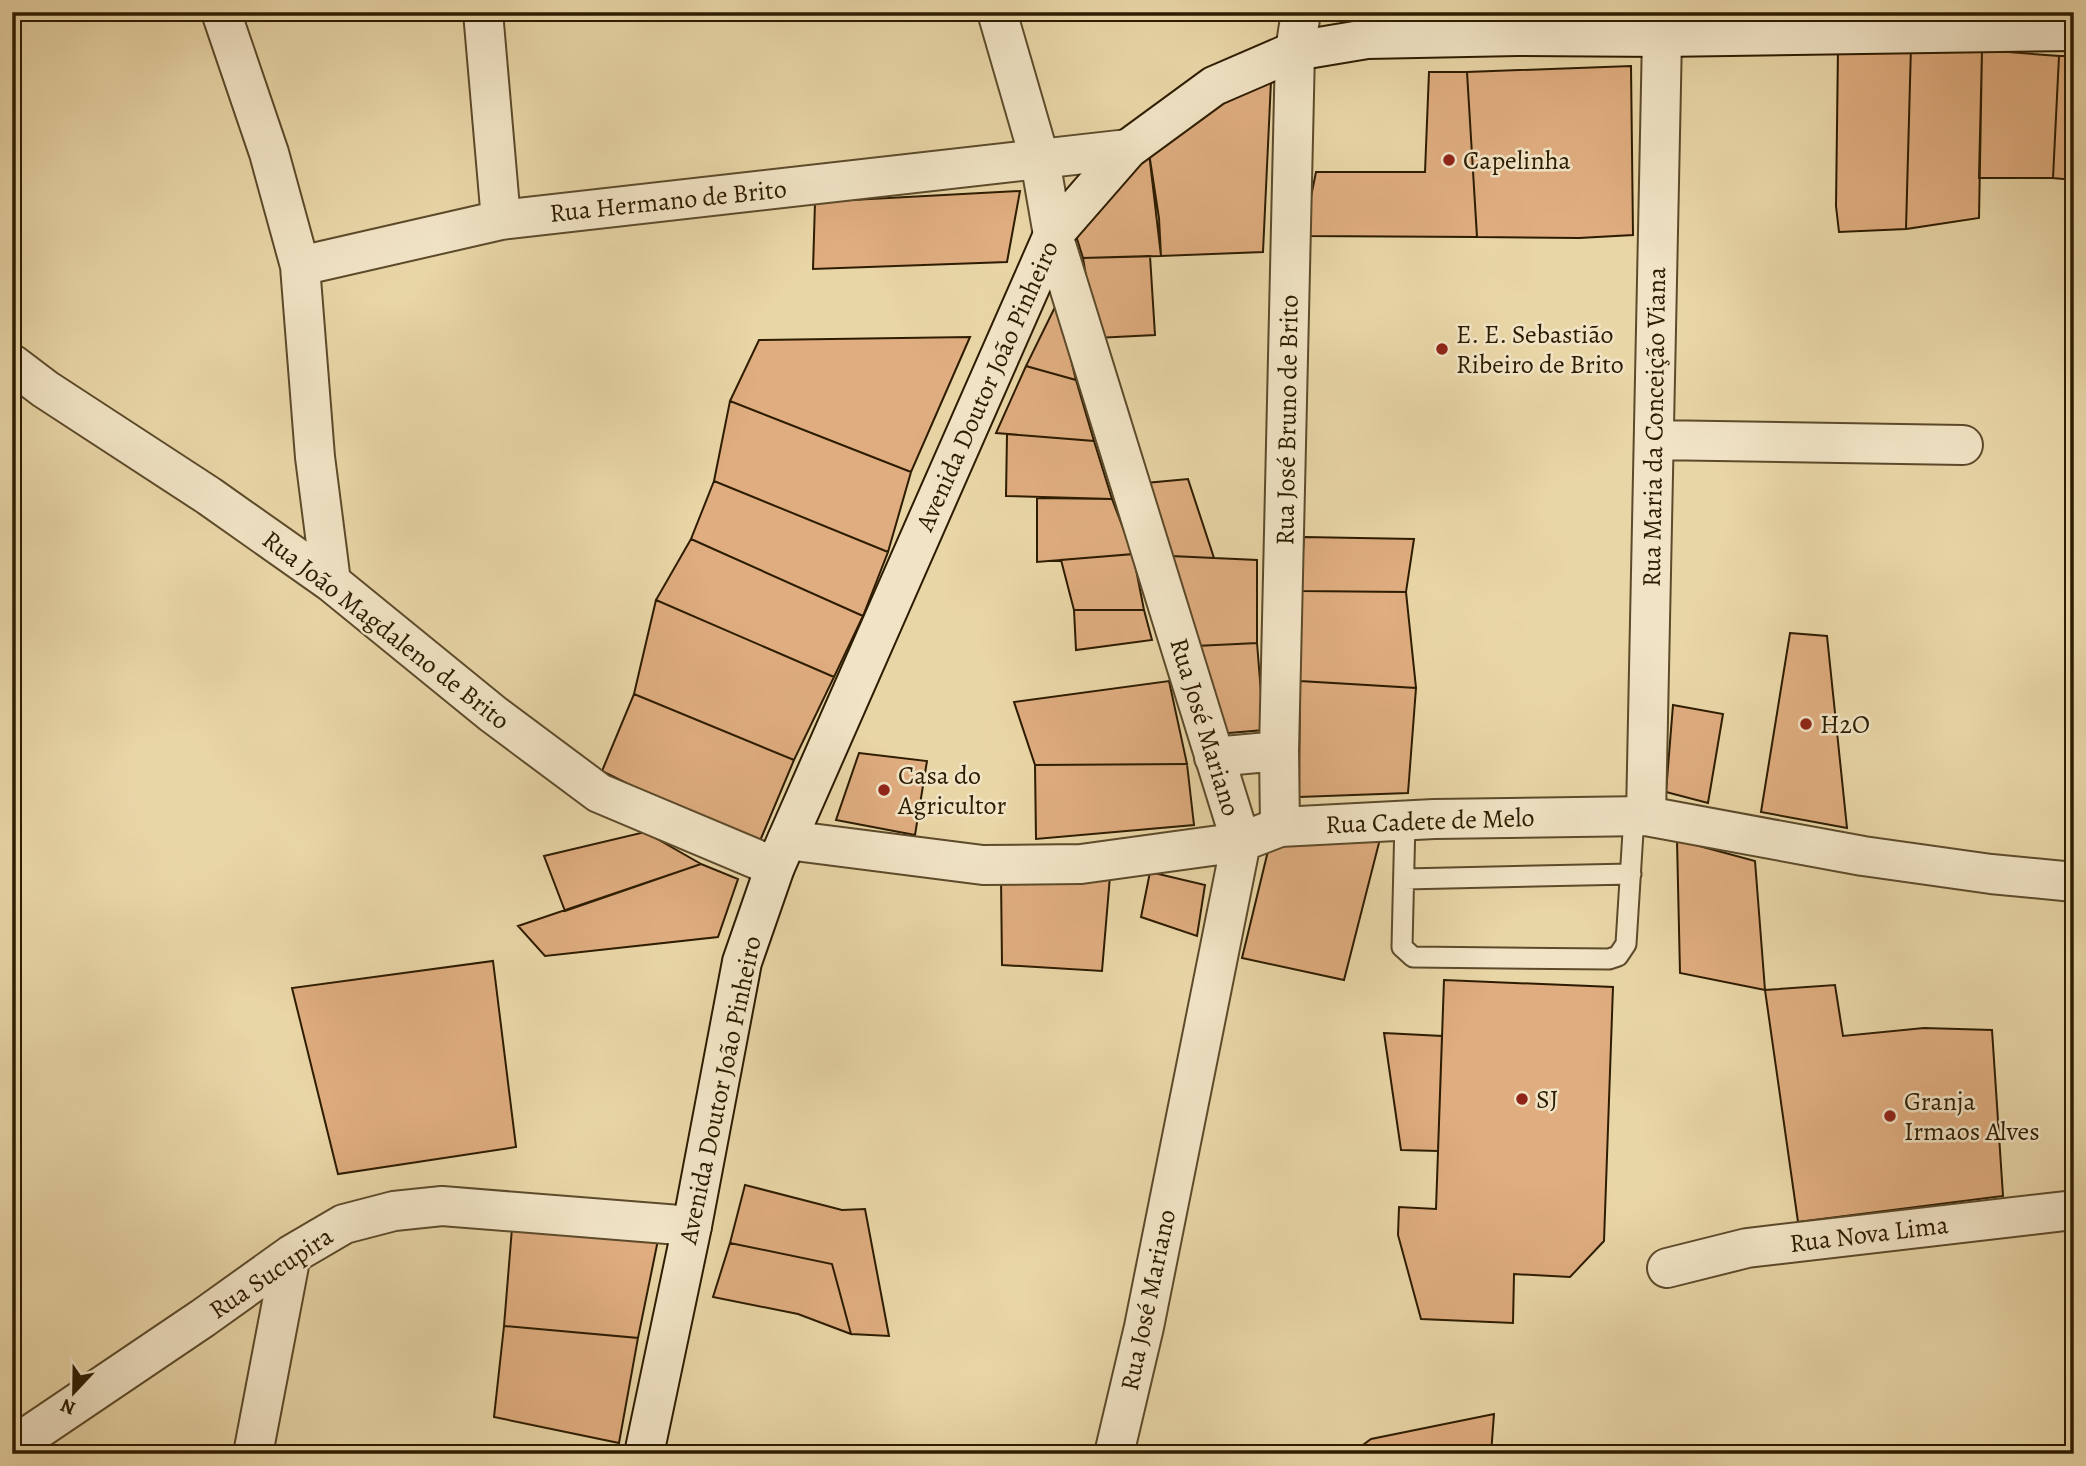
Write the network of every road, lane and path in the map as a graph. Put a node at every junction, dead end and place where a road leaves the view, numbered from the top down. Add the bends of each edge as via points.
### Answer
1 (221, 12) edge
2 (483, 12) edge
3 (997, 12) edge
4 (1301, 12) edge
5 (2074, 32) edge
6 (1662, 37) junction
7 (1295, 51) junction
8 (1128, 149) junction
9 (1040, 160) junction
10 (501, 220) junction
11 (1053, 234) junction
12 (300, 266) junction
13 (12, 364) edge
14 (1654, 440) junction
15 (1963, 445) dead end
16 (331, 582) junction
17 (1279, 751) junction
18 (1214, 757) junction
19 (1640, 816) junction
20 (1405, 820) junction
21 (1280, 827) junction
22 (1241, 842) junction
23 (781, 854) junction
24 (1631, 874) junction
25 (1404, 879) junction
26 (2074, 882) edge
27 (2074, 1210) edge
28 (692, 1226) junction
29 (292, 1255) junction
30 (1667, 1268) dead end
31 (12, 1447) edge
32 (253, 1454) edge
33 (644, 1454) edge
34 (1114, 1454) edge

1 - 12 street via 269,153
2 - 10 street
3 - 9 street, Rua José Mariano
4 - 7 street, Rua José Bruno de Brito
5 - 6 street, Avenida Doutor João Pinheiro
6 - 7 street, Avenida Doutor João Pinheiro via 1367,39
6 - 14 street, Rua Maria da Conceição Viana
7 - 8 street, Avenida Doutor João Pinheiro via 1214,86
7 - 17 street, Rua José Bruno de Brito
8 - 9 street, Rua Hermano de Brito
8 - 11 street, Avenida Doutor João Pinheiro
9 - 10 street, Rua Hermano de Brito
9 - 11 street, Rua José Mariano
10 - 12 street, Rua Hermano de Brito
11 - 18 street, Rua José Mariano
11 - 23 street, Avenida Doutor João Pinheiro
12 - 16 street via 315,457
13 - 16 street, Rua João Magdaleno de Brito
14 - 15 street
14 - 19 street, Rua Maria da Conceição Viana
16 - 23 street, Rua João Magdaleno de Brito via 599,793
17 - 18 street
17 - 21 street, Rua José Bruno de Brito
18 - 22 street, Rua José Mariano
19 - 20 street, Rua Cadete de Melo
19 - 24 lane
19 - 26 street, Rua Cadete de Melo via 1863,856
20 - 21 street, Rua Cadete de Melo
20 - 25 lane
21 - 22 street, Rua Cadete de Melo
22 - 23 street, Rua Cadete de Melo via 1081,864 983,865
22 - 34 street, Rua José Mariano via 1147,1313
23 - 28 street, Avenida Doutor João Pinheiro via 742,962
24 - 25 lane
24 - 25 lane via 1626,944 1618,956 1609,959 1413,957 1402,947
27 - 30 street, Rua Nova Lima via 1747,1248
28 - 29 street, Rua Sucupira via 442,1206 394,1211 344,1224
28 - 33 street, Avenida Doutor João Pinheiro
29 - 31 street, Rua Sucupira
29 - 32 street

